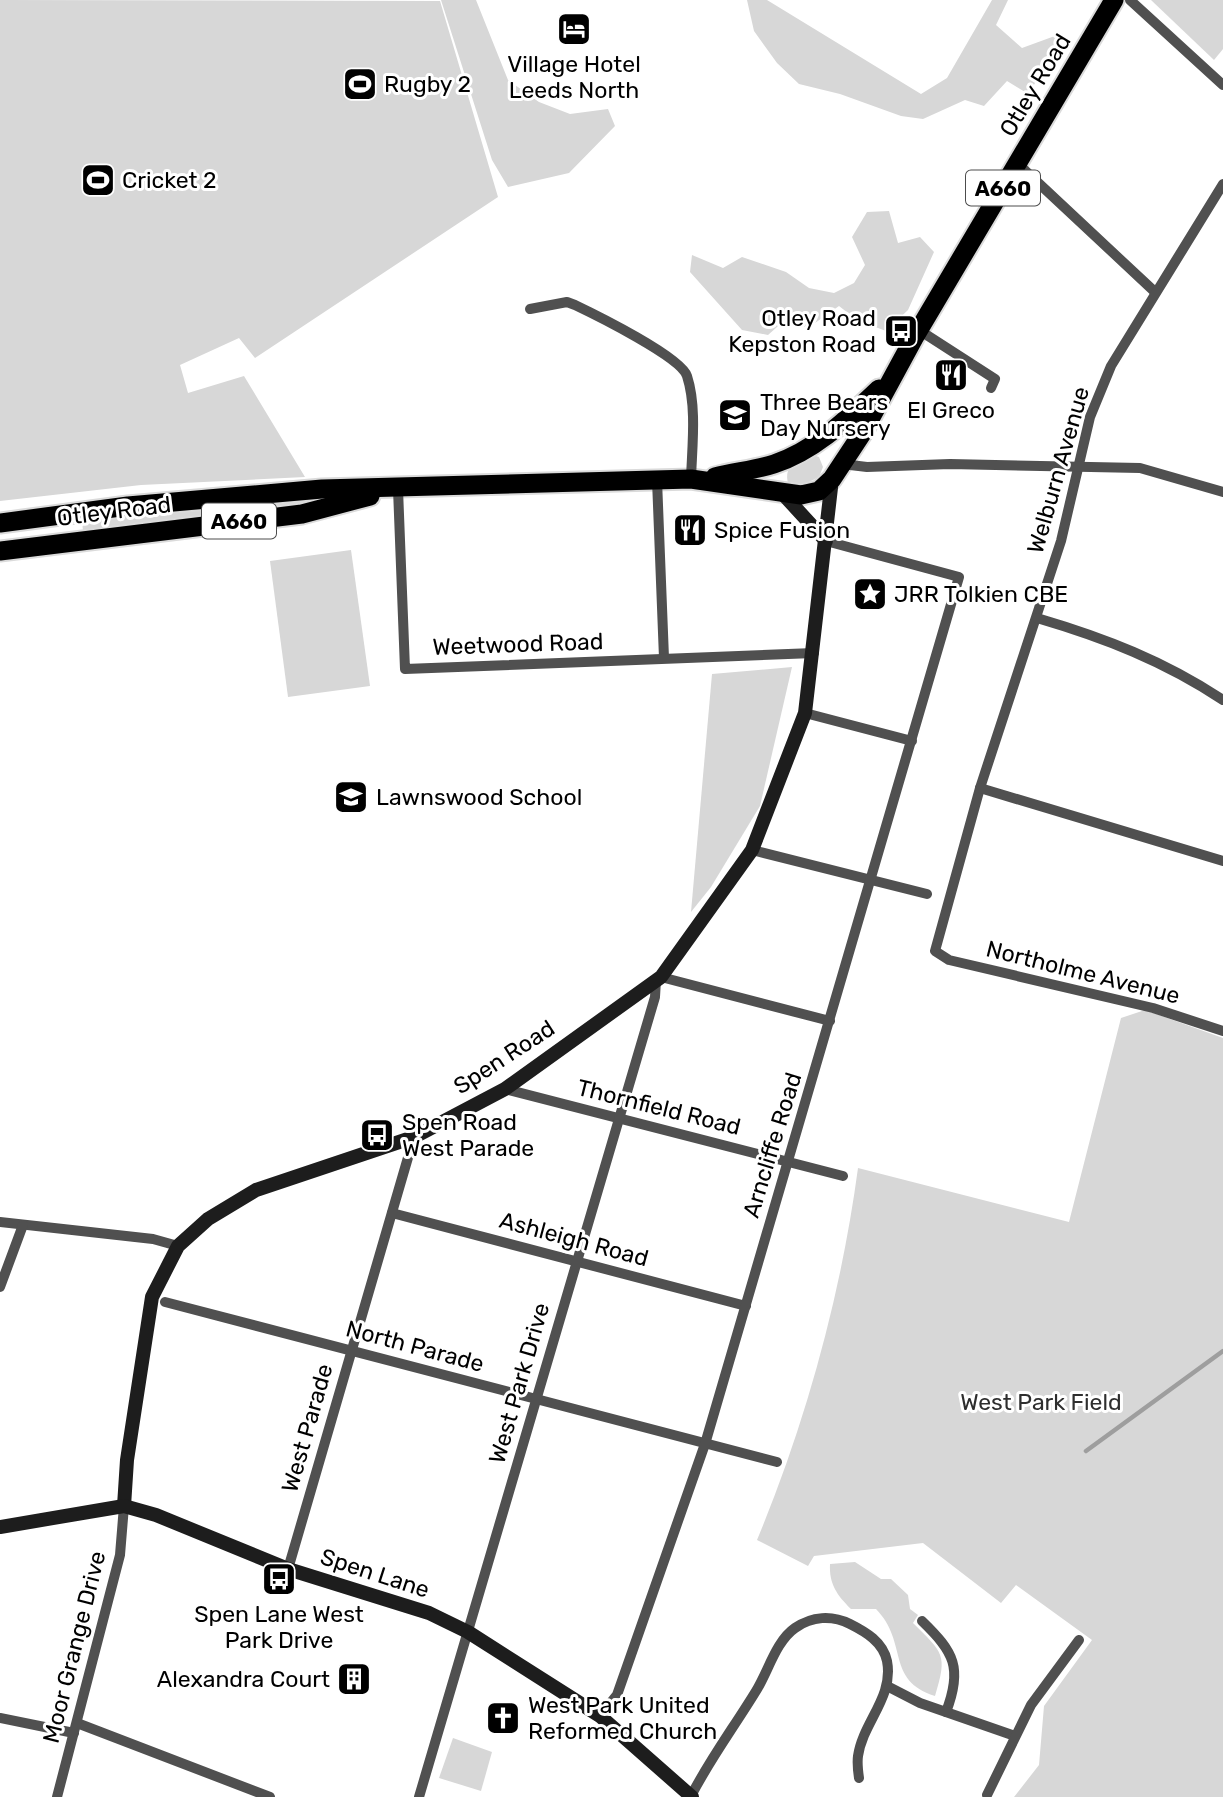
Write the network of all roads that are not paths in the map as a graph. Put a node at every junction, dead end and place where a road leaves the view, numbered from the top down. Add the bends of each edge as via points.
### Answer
1 (1114, 0) edge
2 (1130, 0) edge
3 (1223, 85) edge
4 (1017, 163) junction
5 (1223, 184) edge
6 (1155, 292) junction
7 (530, 309) dead end
8 (919, 330) junction
9 (893, 376) junction
10 (991, 388) dead end
11 (815, 444) junction
12 (775, 464) junction
13 (1078, 467) junction
14 (837, 472) junction
15 (698, 479) junction
16 (657, 480) junction
17 (398, 489) junction
18 (1223, 492) edge
19 (782, 493) junction
20 (0, 523) edge
21 (826, 541) junction
22 (0, 551) edge
23 (1037, 618) junction
24 (814, 653) junction
25 (664, 658) junction
26 (1223, 700) edge
27 (805, 713) junction
28 (912, 741) junction
29 (980, 788) junction
30 (752, 850) junction
31 (1223, 861) edge
32 (873, 878) junction
33 (927, 894) dead end
34 (935, 951) joint
35 (658, 978) junction
36 (831, 1021) junction
37 (1223, 1031) edge
38 (505, 1089) junction
39 (619, 1118) junction
40 (414, 1137) junction
41 (789, 1162) junction
42 (843, 1176) dead end
43 (392, 1213) junction
44 (0, 1222) edge
45 (23, 1225) junction
46 (178, 1246) junction
47 (577, 1261) junction
48 (0, 1287) edge
49 (164, 1302) dead end
50 (746, 1306) junction
51 (351, 1351) junction
52 (536, 1399) junction
53 (705, 1444) junction
54 (777, 1462) dead end
55 (124, 1506) junction
56 (0, 1527) edge
57 (288, 1569) junction
58 (922, 1621) dead end
59 (468, 1632) junction
60 (1079, 1640) dead end
61 (887, 1686) junction
62 (946, 1712) junction
63 (600, 1716) junction
64 (0, 1718) edge
65 (75, 1728) junction
66 (1015, 1737) junction
67 (859, 1777) dead end
68 (987, 1795) dead end
69 (58, 1797) edge
70 (270, 1797) edge
71 (419, 1797) edge
72 (692, 1797) edge

1 - 4 highway, Otley Road / A660
2 - 3 street
4 - 6 street
4 - 8 highway, Otley Road / A660
5 - 6 street, Welburn Avenue
6 - 13 street, Welburn Avenue via 1111,366 1090,417
7 - 15 street via 567,302 681,365 687,376
8 - 9 highway, Otley Road / A660
8 - 10 street via 995,379
9 - 11 highway, Otley Road / A660
9 - 14 highway, Otley Road / A660
11 - 12 highway, Otley Road / A660
11 - 14 highway
12 - 15 highway, Otley Road / A660
12 - 19 highway
13 - 14 street via 950,464
13 - 18 street via 1140,468
13 - 23 street, Welburn Avenue
14 - 19 highway, Otley Road / A660 via 819,491
14 - 21 street, Spen Road
15 - 16 highway, Otley Road / A660
15 - 19 highway, Otley Road / A660
16 - 17 highway, Otley Road / A660
16 - 25 street
17 - 20 highway, Otley Road / A660 via 322,489
17 - 22 highway, Otley Road / A660 via 302,514
17 - 25 street, Weetwood Road via 405,669
19 - 21 street
21 - 24 street, Spen Road
21 - 28 street, Arncliffe Road via 959,577
23 - 26 street via 1148,656
23 - 29 street, Welburn Avenue
24 - 25 street, Weetwood Road
24 - 27 street, Spen Road
27 - 28 street
27 - 30 street, Spen Road
28 - 32 street, Arncliffe Road
29 - 31 street
29 - 34 street, Welburn Avenue
30 - 32 street
30 - 35 street, Spen Road
32 - 33 street
32 - 36 street, Arncliffe Road
34 - 37 street, Northolme Avenue via 948,960 1153,1008
35 - 36 street
35 - 38 street, Spen Road
35 - 39 street, West Park Drive
36 - 41 street, Arncliffe Road
38 - 39 street, Thornfield Road
38 - 40 street, Spen Road
39 - 41 street, Thornfield Road
39 - 47 street, West Park Drive
40 - 43 street, West Parade
40 - 46 street, Spen Road via 256,1190 208,1219
41 - 42 street, Thornfield Road
41 - 50 street, Arncliffe Road
43 - 47 street, Ashleigh Road
43 - 51 street, West Parade
44 - 45 street
45 - 46 street via 153,1239
45 - 48 street
46 - 55 street, Spen Road via 152,1297
47 - 50 street, Ashleigh Road
47 - 52 street, West Park Drive
49 - 51 street, North Parade
50 - 53 street, Arncliffe Road
51 - 52 street, North Parade
51 - 57 street, West Parade
52 - 53 street, North Parade
52 - 59 street, West Park Drive
53 - 54 street, North Parade
53 - 63 street, Arncliffe Road via 617,1695
55 - 56 street, Spen Lane
55 - 57 street, Spen Lane
55 - 65 street, Moor Grange Drive via 120,1555
57 - 59 street, Spen Lane via 429,1613
58 - 62 street via 944,1642 954,1660 955,1689
59 - 63 street, Spen Lane
59 - 71 street, West Park Drive
60 - 66 street via 1031,1706
61 - 62 street
61 - 67 street via 858,1756
61 - 72 street via 884,1651 863,1630 841,1619 824,1618 794,1628 710,1758
62 - 66 street
63 - 72 street, Spen Lane
64 - 65 street
65 - 69 street, Moor Grange Drive
65 - 70 street
66 - 68 street

